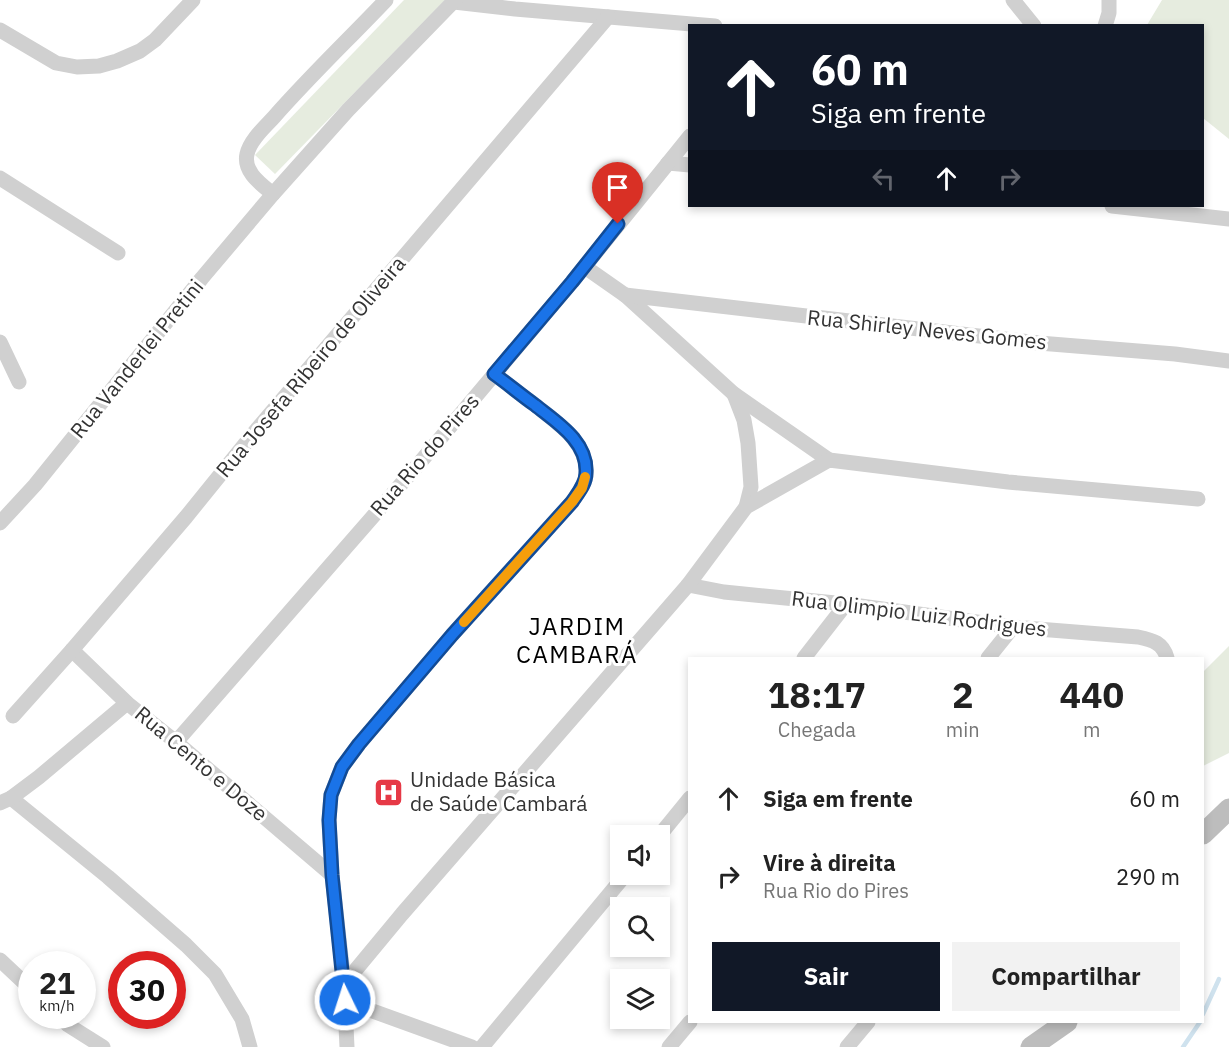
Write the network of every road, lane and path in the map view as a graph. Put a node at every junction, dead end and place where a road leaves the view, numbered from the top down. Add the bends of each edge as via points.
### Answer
1 (193, 0) edge
2 (386, 0) edge
3 (455, 1) edge
4 (1020, 12) edge
5 (609, 17) junction
6 (691, 24) edge
7 (1032, 24) edge
8 (0, 30) edge
9 (688, 138) edge
10 (668, 163) junction
11 (688, 165) edge
12 (0, 178) edge
13 (273, 194) junction
14 (1121, 207) edge
15 (1229, 219) edge
16 (118, 253) dead end
17 (585, 267) junction
18 (625, 295) junction
19 (0, 342) edge
20 (1229, 361) edge
21 (494, 374) junction
22 (19, 382) dead end
23 (734, 394) junction
24 (829, 460) junction
25 (1198, 499) dead end
26 (746, 507) junction
27 (0, 523) edge
28 (688, 585) junction
29 (846, 604) junction
30 (1013, 627) junction
31 (72, 650) junction
32 (805, 657) edge
33 (989, 657) edge
34 (1167, 657) edge
35 (127, 703) junction
36 (13, 716) dead end
37 (176, 741) junction
38 (6, 800) edge
39 (688, 800) edge
40 (1229, 809) edge
41 (668, 825) edge
42 (1204, 833) edge
43 (332, 875) junction
44 (617, 885) edge
45 (0, 960) edge
46 (18, 977) edge
47 (344, 984) junction
48 (345, 1000) junction
49 (689, 1023) edge
50 (867, 1023) edge
51 (1066, 1023) edge
52 (74, 1029) edge
53 (103, 1047) edge
54 (250, 1047) edge
55 (347, 1047) edge
56 (472, 1047) edge
57 (482, 1047) edge
58 (669, 1047) edge
59 (847, 1047) edge
60 (1030, 1047) edge

1 - 8 street via 140,51 99,66 56,63
2 - 13 street via 293,95 247,152 250,171
3 - 5 street
3 - 13 street, Rua Vanderlei Pretini via 348,110
4 - 7 street
5 - 6 street
5 - 31 street, Rua Josefa Ribeiro de Oliveira
9 - 10 street, Rua Rio do Pires
10 - 11 street
10 - 17 street, Rua Rio do Pires
12 - 16 street
13 - 27 street, Rua Vanderlei Pretini
14 - 15 street
17 - 18 street
17 - 21 street, Rua Rio do Pires
18 - 20 street, Rua Shirley Neves Gomes
18 - 23 street
19 - 22 street
21 - 37 street, Rua Rio do Pires
21 - 43 street via 567,430 578,444 585,458 582,488 342,767 331,795
23 - 24 street
23 - 26 street via 748,443 751,487
24 - 25 street via 1008,482
24 - 26 street
26 - 28 street
28 - 29 street, Rua Olimpio Luiz Rodrigues via 750,596
28 - 47 street
29 - 30 street, Rua Olimpio Luiz Rodrigues
29 - 32 street
30 - 33 street
30 - 34 street, Rua Olimpio Luiz Rodrigues via 1151,639 1161,645
31 - 35 street, Rua Cento e Doze
31 - 36 street, Rua Josefa Ribeiro de Oliveira
35 - 37 street, Rua Cento e Doze
35 - 38 street
37 - 43 street, Rua Cento e Doze
38 - 54 street via 108,877 215,974 242,1019
39 - 41 street
40 - 42 main road
43 - 47 street
44 - 57 street
45 - 46 street
47 - 48 street
48 - 55 street
48 - 56 street
49 - 58 street
50 - 59 street
51 - 60 main road
52 - 53 street

